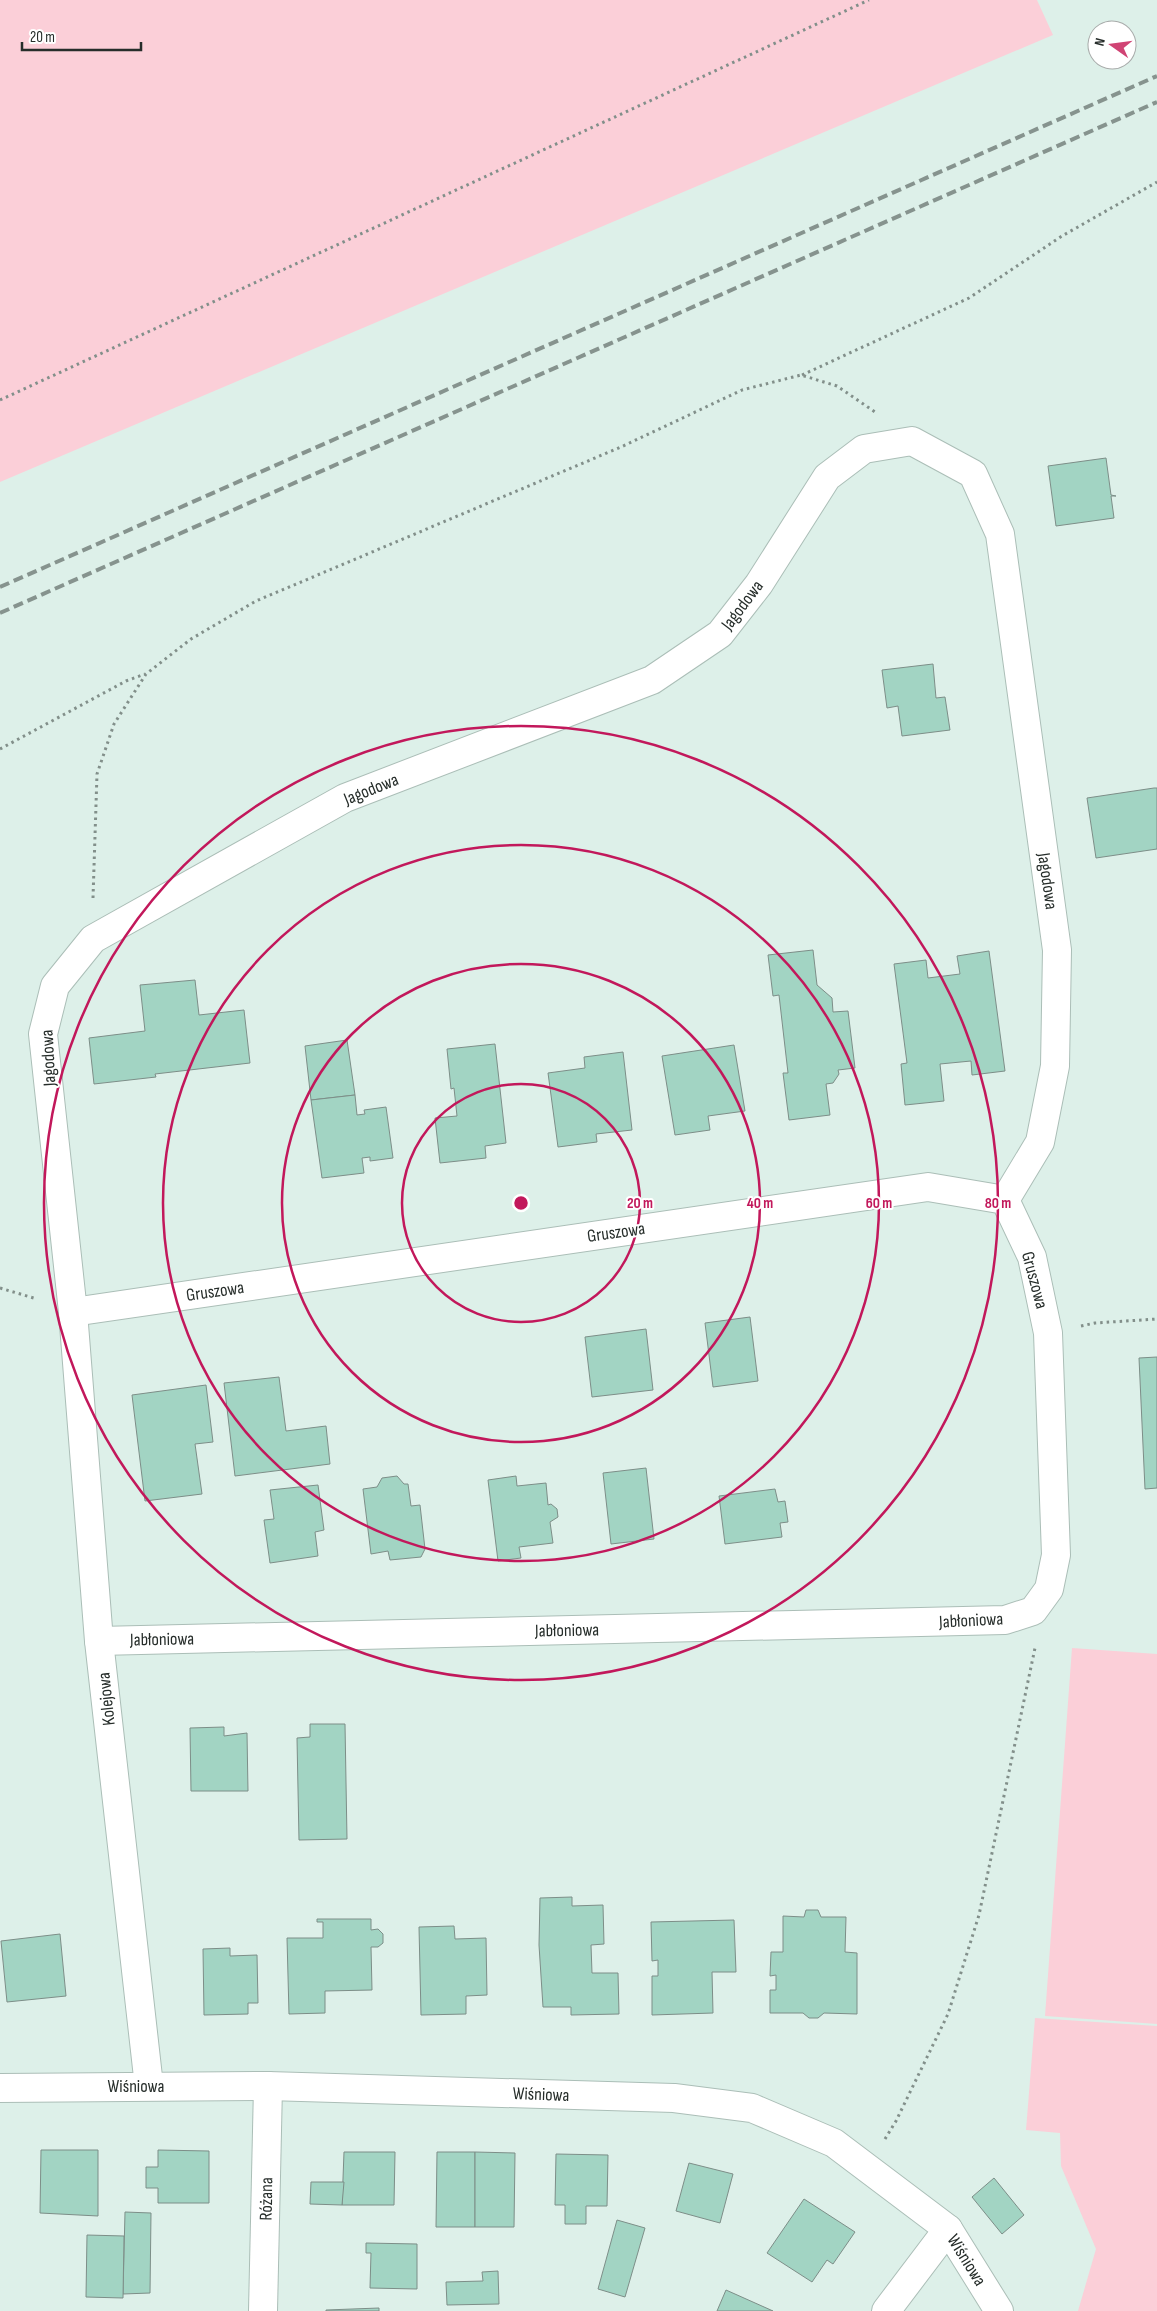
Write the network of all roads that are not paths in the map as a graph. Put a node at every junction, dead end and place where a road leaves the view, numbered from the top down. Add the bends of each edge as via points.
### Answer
1 (1005, 1200) junction
2 (73, 1312) junction
3 (1033, 1611) joint
4 (99, 1640) junction
5 (149, 2086) junction
6 (268, 2086) junction
7 (0, 2088) edge
8 (948, 2229) junction
9 (263, 2311) edge
10 (886, 2311) edge
11 (999, 2311) edge

1 - 2 street, Gruszowa via 928,1187
1 - 2 street, Jagodowa via 1040,1142 1054,1066 1057,950 1000,534 973,474 912,441 864,449 826,477 759,584 720,634 652,680 345,798 93,939 55,986 43,1034
1 - 3 street, Gruszowa via 1032,1257 1048,1333 1056,1555 1049,1589
2 - 4 street, Kolejowa
3 - 4 street, Jabłoniowa via 1005,1620
4 - 5 street, Kolejowa
5 - 6 street, Wiśniowa
5 - 7 street, Wiśniowa
6 - 8 street, Wiśniowa via 674,2098 752,2108 834,2143
6 - 9 street, Różana
8 - 10 street
8 - 11 street, Wiśniowa

